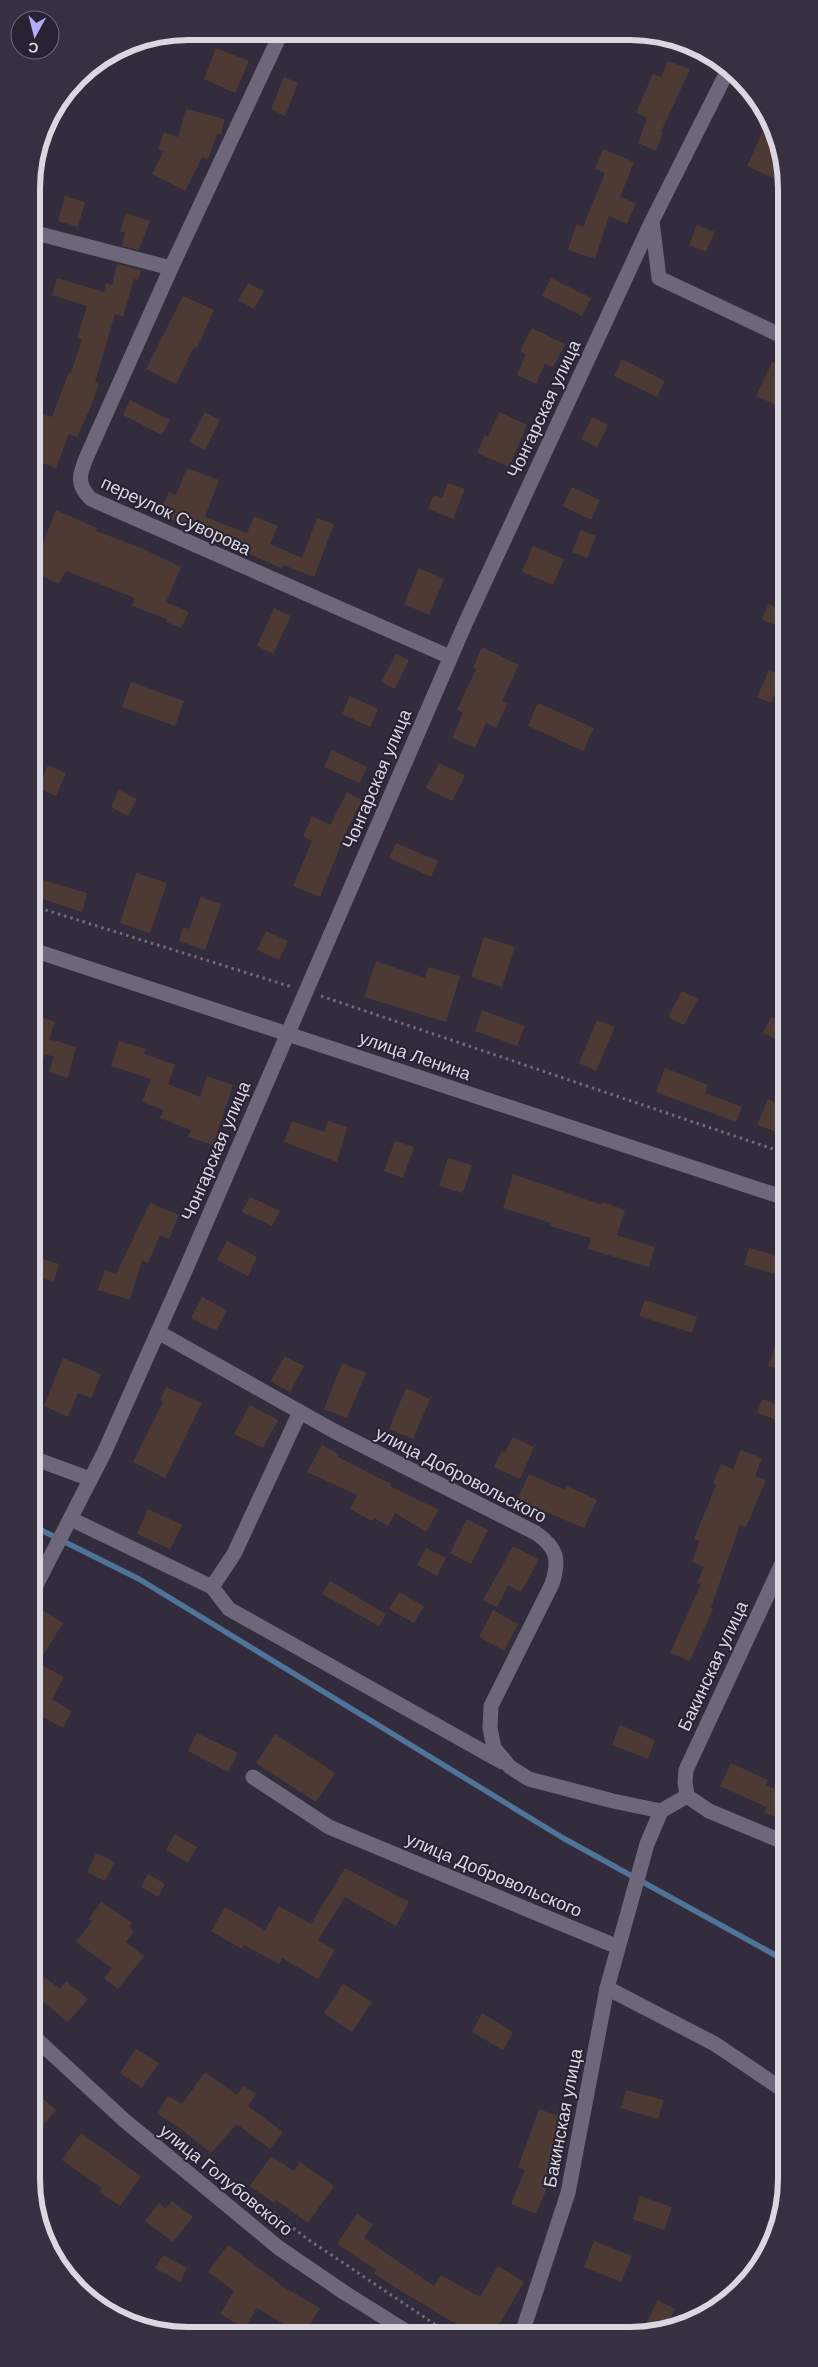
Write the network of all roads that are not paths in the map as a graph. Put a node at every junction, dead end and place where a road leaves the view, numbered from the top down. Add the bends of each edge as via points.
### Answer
1 (278, 40) edge
2 (725, 75) edge
3 (652, 222) junction
4 (40, 234) edge
5 (170, 268) junction
6 (778, 334) edge
7 (450, 657) junction
8 (40, 952) edge
9 (288, 1034) junction
10 (778, 1196) edge
11 (158, 1332) junction
12 (300, 1412) junction
13 (40, 1461) edge
14 (90, 1479) junction
15 (73, 1515) junction
16 (778, 1572) edge
17 (40, 1580) edge
18 (212, 1587) junction
19 (510, 1767) junction
20 (253, 1776) dead end
21 (686, 1796) junction
22 (661, 1810) junction
23 (778, 1840) edge
24 (618, 1947) junction
25 (607, 1988) junction
26 (40, 2043) edge
27 (778, 2087) edge
28 (399, 2327) edge
29 (524, 2327) edge

1 - 5 street, переулок Суворова
2 - 3 street, Чонгарская улица
3 - 6 street via 659,278
3 - 7 street, Чонгарская улица
4 - 5 street
5 - 7 street, переулок Суворова via 83,466 80,482 83,491 91,499
7 - 9 street, Чонгарская улица
8 - 9 street, улица Ленина
9 - 10 street, улица Ленина
9 - 11 street, Чонгарская улица
11 - 12 street, улица Добровольского
11 - 14 street, Чонгарская улица
12 - 18 street via 234,1554
12 - 19 street, улица Добровольского via 536,1533 551,1544 556,1557 552,1584 491,1706 490,1728 494,1748
13 - 14 street
14 - 15 street, Чонгарская улица
15 - 17 street, Чонгарская улица
15 - 18 street
16 - 21 street, Бакинская улица via 686,1770
18 - 19 street via 229,1609
19 - 22 street, улица Добровольского via 530,1779
20 - 24 street, улица Добровольского via 329,1827
21 - 22 street
21 - 23 street via 709,1811
22 - 24 street, Бакинская улица via 647,1844
24 - 25 street, Бакинская улица
25 - 27 street via 715,2044
25 - 29 street, Бакинская улица via 568,2193
26 - 28 street, улица Голубовского via 124,2120 279,2248

